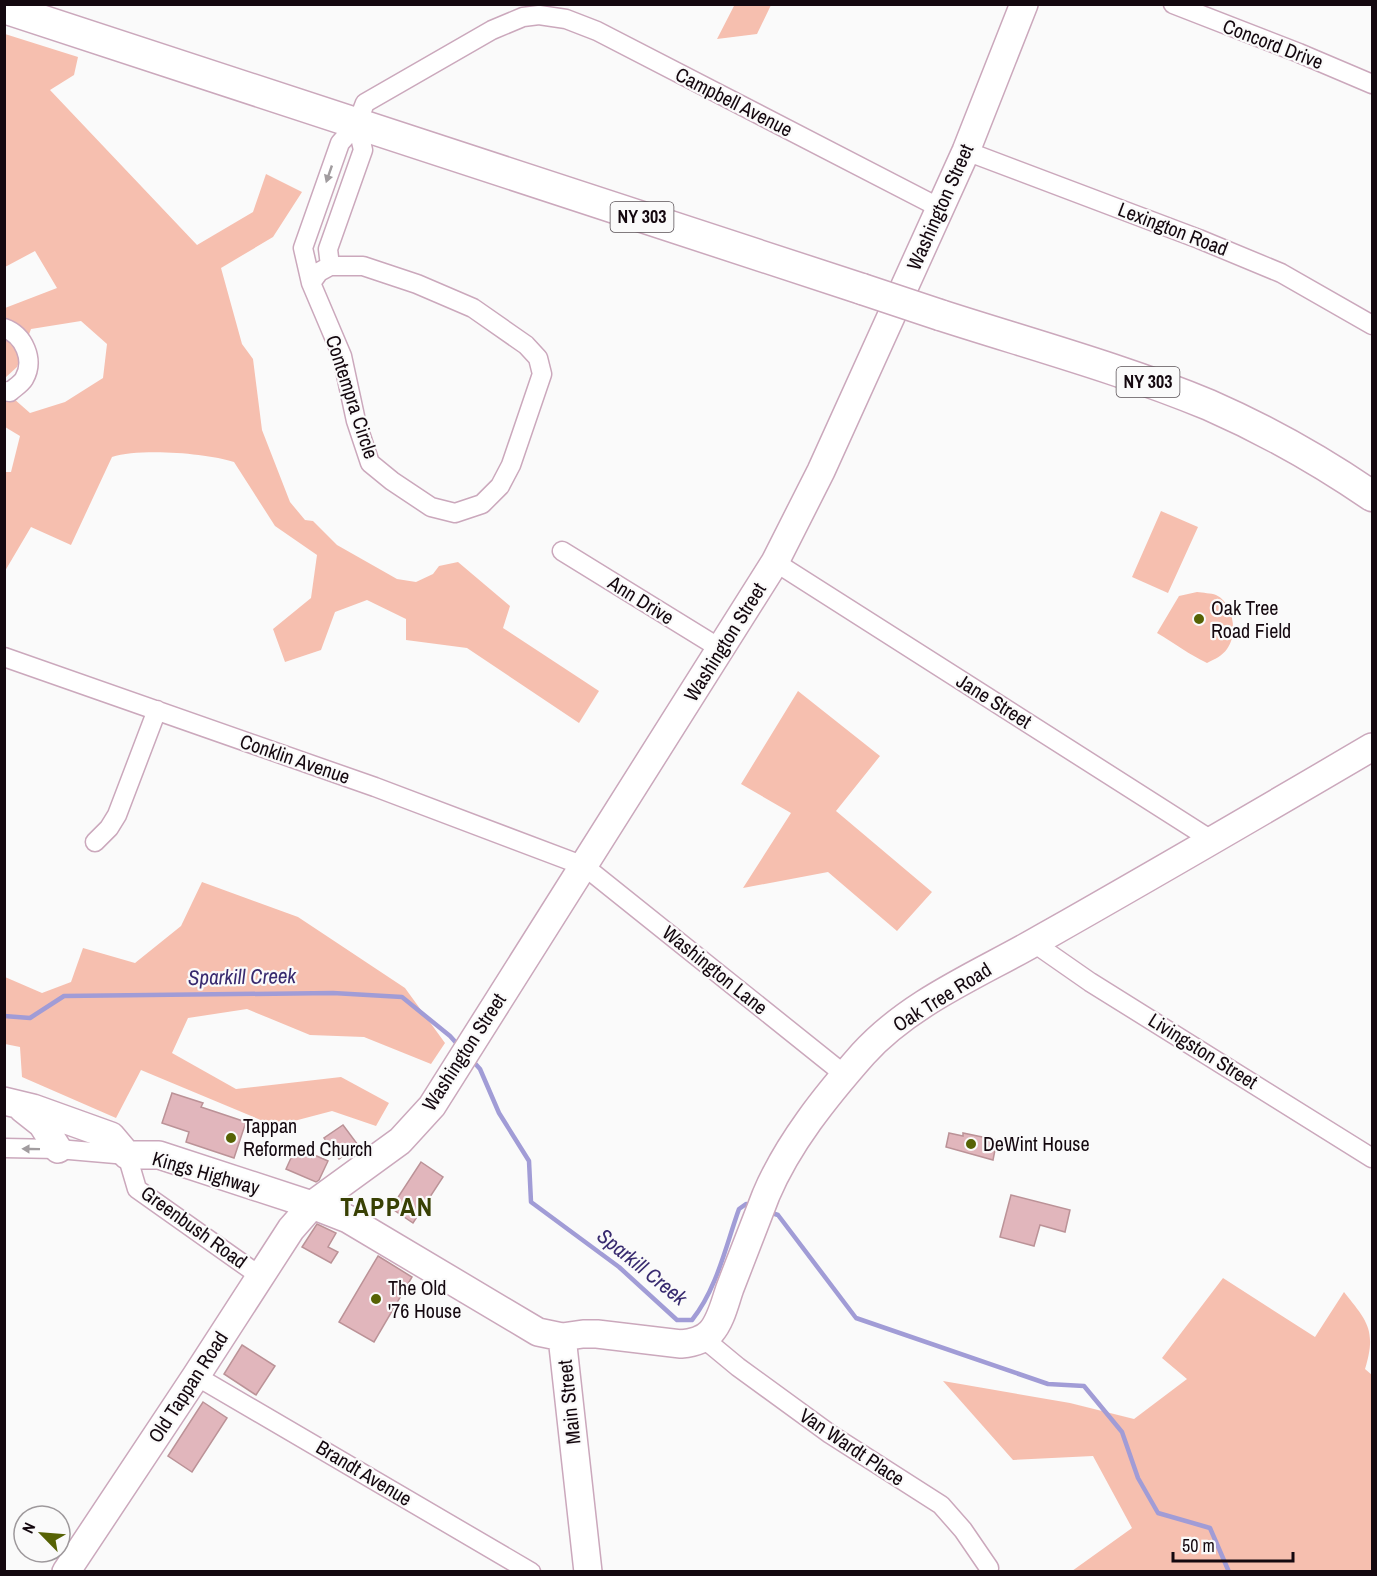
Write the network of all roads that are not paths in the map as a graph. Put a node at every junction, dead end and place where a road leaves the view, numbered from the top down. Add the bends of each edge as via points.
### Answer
1 (1024, 4) edge
2 (1173, 4) edge
3 (4, 8) edge
4 (519, 11) edge
5 (567, 12) edge
6 (1372, 84) edge
7 (357, 124) junction
8 (966, 151) junction
9 (940, 208) junction
10 (330, 266) junction
11 (311, 283) junction
12 (1372, 325) edge
13 (4, 328) edge
14 (4, 391) edge
15 (1372, 496) edge
16 (562, 551) dead end
17 (775, 562) junction
18 (721, 649) junction
19 (4, 657) edge
20 (157, 710) junction
21 (1372, 747) edge
22 (1213, 841) junction
23 (95, 842) dead end
24 (584, 866) junction
25 (1034, 943) junction
26 (845, 1075) junction
27 (11, 1103) edge
28 (4, 1148) edge
29 (58, 1149) junction
30 (127, 1155) junction
31 (1372, 1158) edge
32 (312, 1205) junction
33 (260, 1276) junction
34 (562, 1337) junction
35 (703, 1338) junction
36 (196, 1376) junction
37 (989, 1568) dead end
38 (66, 1572) edge
39 (531, 1572) edge
40 (588, 1572) edge

1 - 8 street, Washington Street
2 - 6 street, Concord Drive
3 - 7 main road, NY 303
4 - 5 street, Campbell Avenue via 539,15
4 - 7 street, Campbell Avenue via 365,103
5 - 9 street, Campbell Avenue
7 - 10 street via 363,150 328,249
7 -> 11 street, Contempra Circle via 340,143 303,248
7 - 15 main road, NY 303, bridge via 1129,376 1208,405 1287,443
8 - 9 street, Washington Street
8 - 12 street, Lexington Road via 1199,238 1281,273
9 - 17 street, Washington Street via 821,471
10 - 11 street
10 - 11 street, Contempra Circle via 363,267 473,308 538,358 542,374 512,465 500,486 482,504 455,513 431,507 370,463 342,356
13 - 14 street via 22,339 28,361 24,379 10,392
16 - 18 street, Ann Drive
17 - 18 street, Washington Street
17 - 22 street, Jane Street
18 - 24 street, Washington Street
19 - 20 street, Conklin Avenue
20 - 23 street via 117,814
20 - 24 street, Conklin Avenue
21 - 22 street, Oak Tree Road
22 - 25 street, Oak Tree Road
24 - 26 street, Washington Lane
24 - 32 street, Washington Street via 432,1106 400,1141
25 - 26 street, Oak Tree Road via 906,1017 878,1039
25 - 31 street, Livingston Street
26 - 35 street, Oak Tree Road via 791,1150 768,1192 717,1323
27 - 29 street via 42,1124
27 - 30 street, Kings Highway via 111,1136
29 -> 28 street
29 - 30 street
30 - 32 street, Kings Highway via 159,1155
30 - 33 street, Greenbush Road via 137,1189
32 - 33 street, Old Tappan Road via 291,1228
32 - 34 street, Main Street via 348,1219 538,1332
33 - 36 street, Old Tappan Road
34 - 35 street via 597,1334 681,1344
34 - 40 street, Main Street
35 - 37 street, Van Wardt Place via 830,1434 941,1505
36 - 38 street, Old Tappan Road
36 - 39 street, Brandt Avenue

